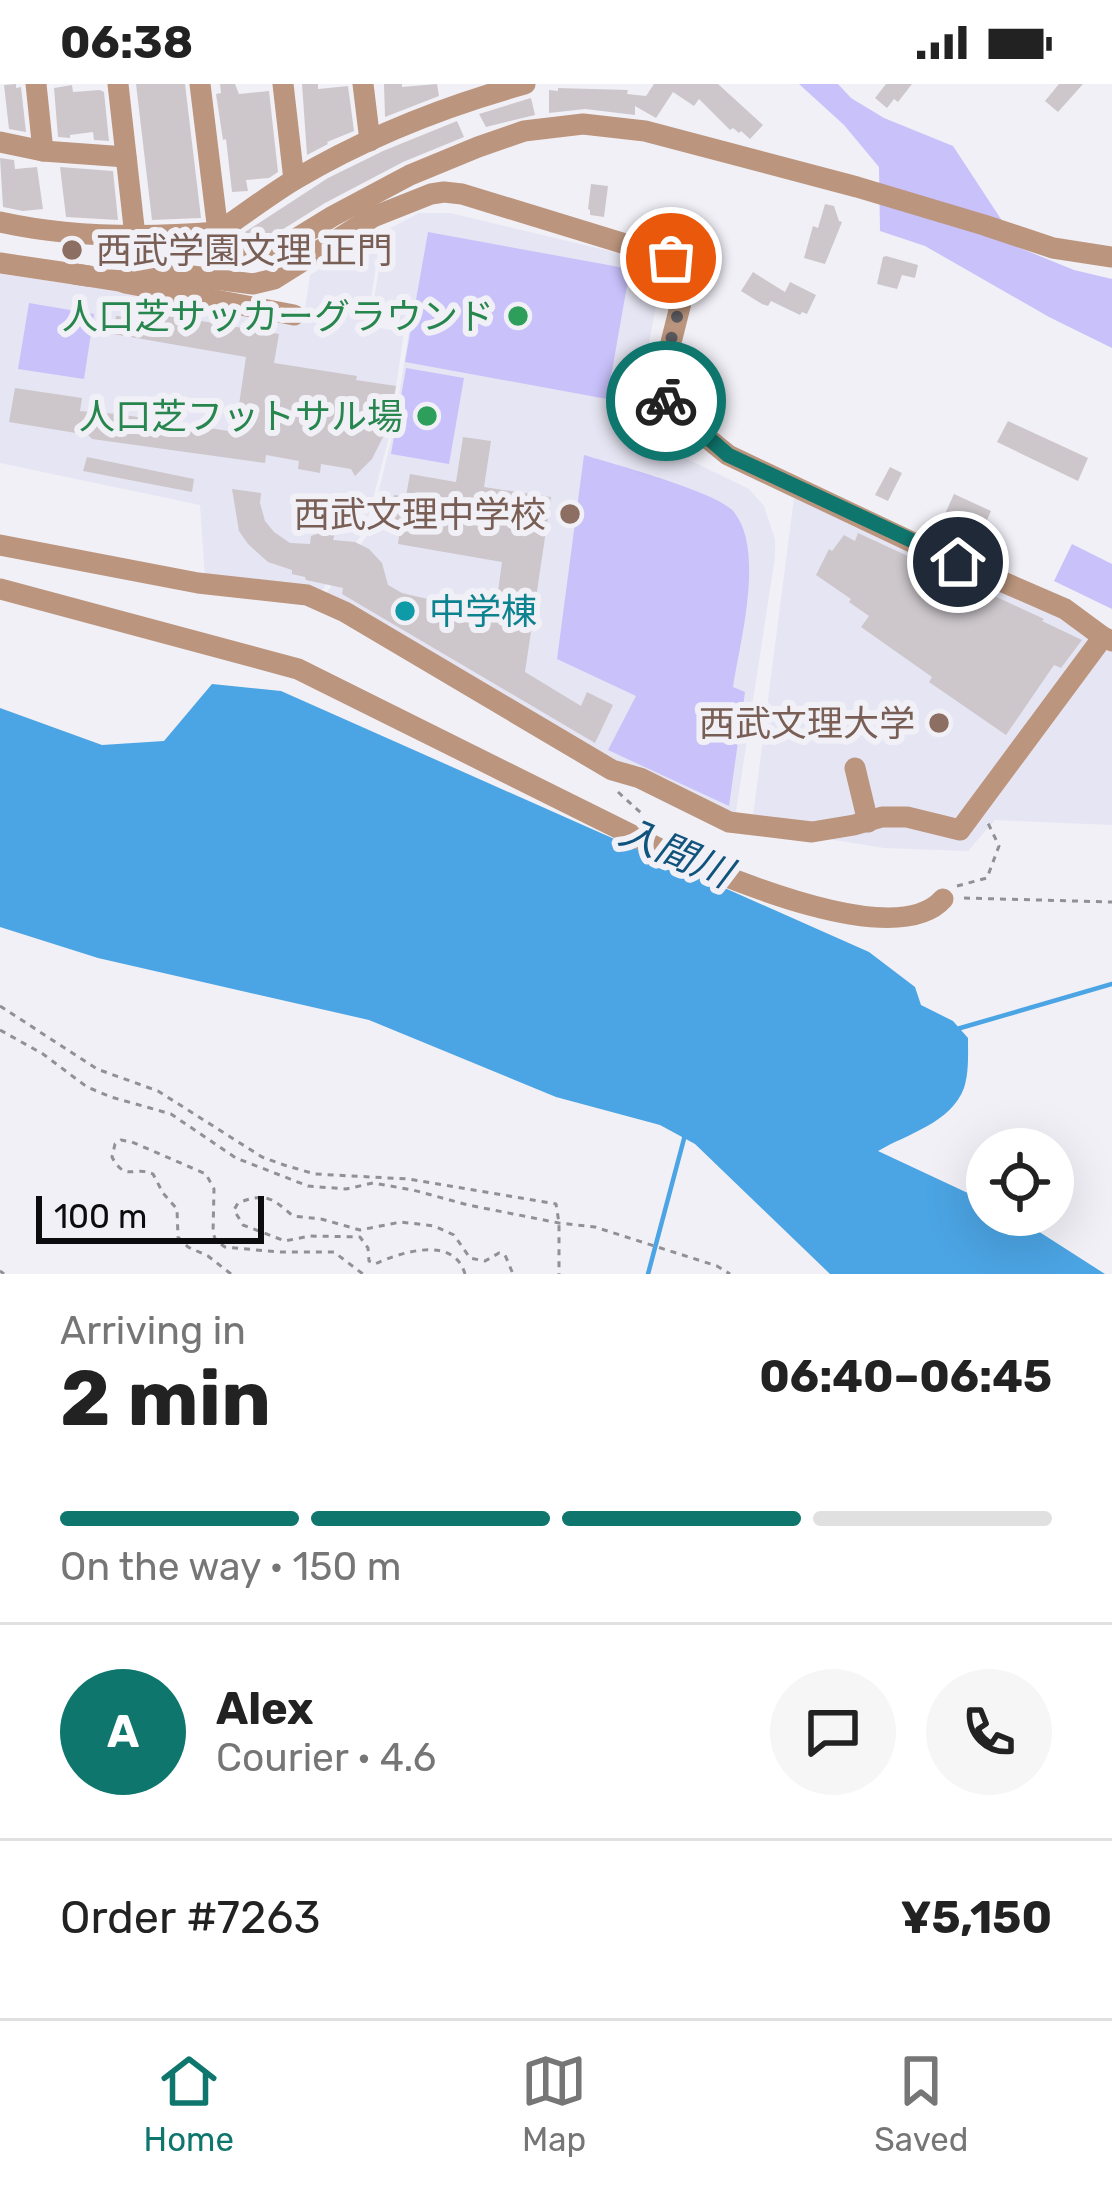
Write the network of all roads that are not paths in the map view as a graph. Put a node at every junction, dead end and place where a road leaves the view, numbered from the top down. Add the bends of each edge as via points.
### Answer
1 (36, 84) edge
2 (118, 84) edge
3 (200, 84) edge
4 (283, 84) edge
5 (363, 84) edge
6 (525, 84) edge
7 (449, 95) edge
8 (370, 141) junction
9 (0, 142) edge
10 (43, 151) junction
11 (126, 158) junction
12 (294, 180) junction
13 (0, 222) edge
14 (45, 230) junction
15 (218, 232) junction
16 (135, 236) junction
17 (1112, 257) edge
18 (0, 263) edge
19 (40, 268) junction
20 (75, 274) junction
21 (294, 315) dead end
22 (0, 545) edge
23 (0, 589) edge
24 (1108, 639) edge
25 (855, 768) dead end
26 (868, 822) junction
27 (943, 899) road end

1 - 10 street
2 - 11 street
3 - 15 street
4 - 12 street
5 - 8 street
6 - 7 street
7 - 8 street
8 - 12 street
9 - 10 street
10 - 11 street
11 - 16 street
12 - 15 street
13 - 14 street
14 - 16 street
14 - 19 street
15 - 16 street
15 - 17 street via 223,244 266,257 461,154 524,131 583,124 645,131 1052,248
18 - 19 street
19 - 20 street
20 - 21 street
20 - 24 street via 119,281 169,273 253,284 374,217 444,192 671,258 688,275 662,374 665,400 695,428 728,455 1065,609
22 - 26 street via 307,595 613,770 728,822 812,832
23 - 27 street via 298,669 662,850 781,896 878,919
24 - 26 street via 960,830 907,817
25 - 26 street

